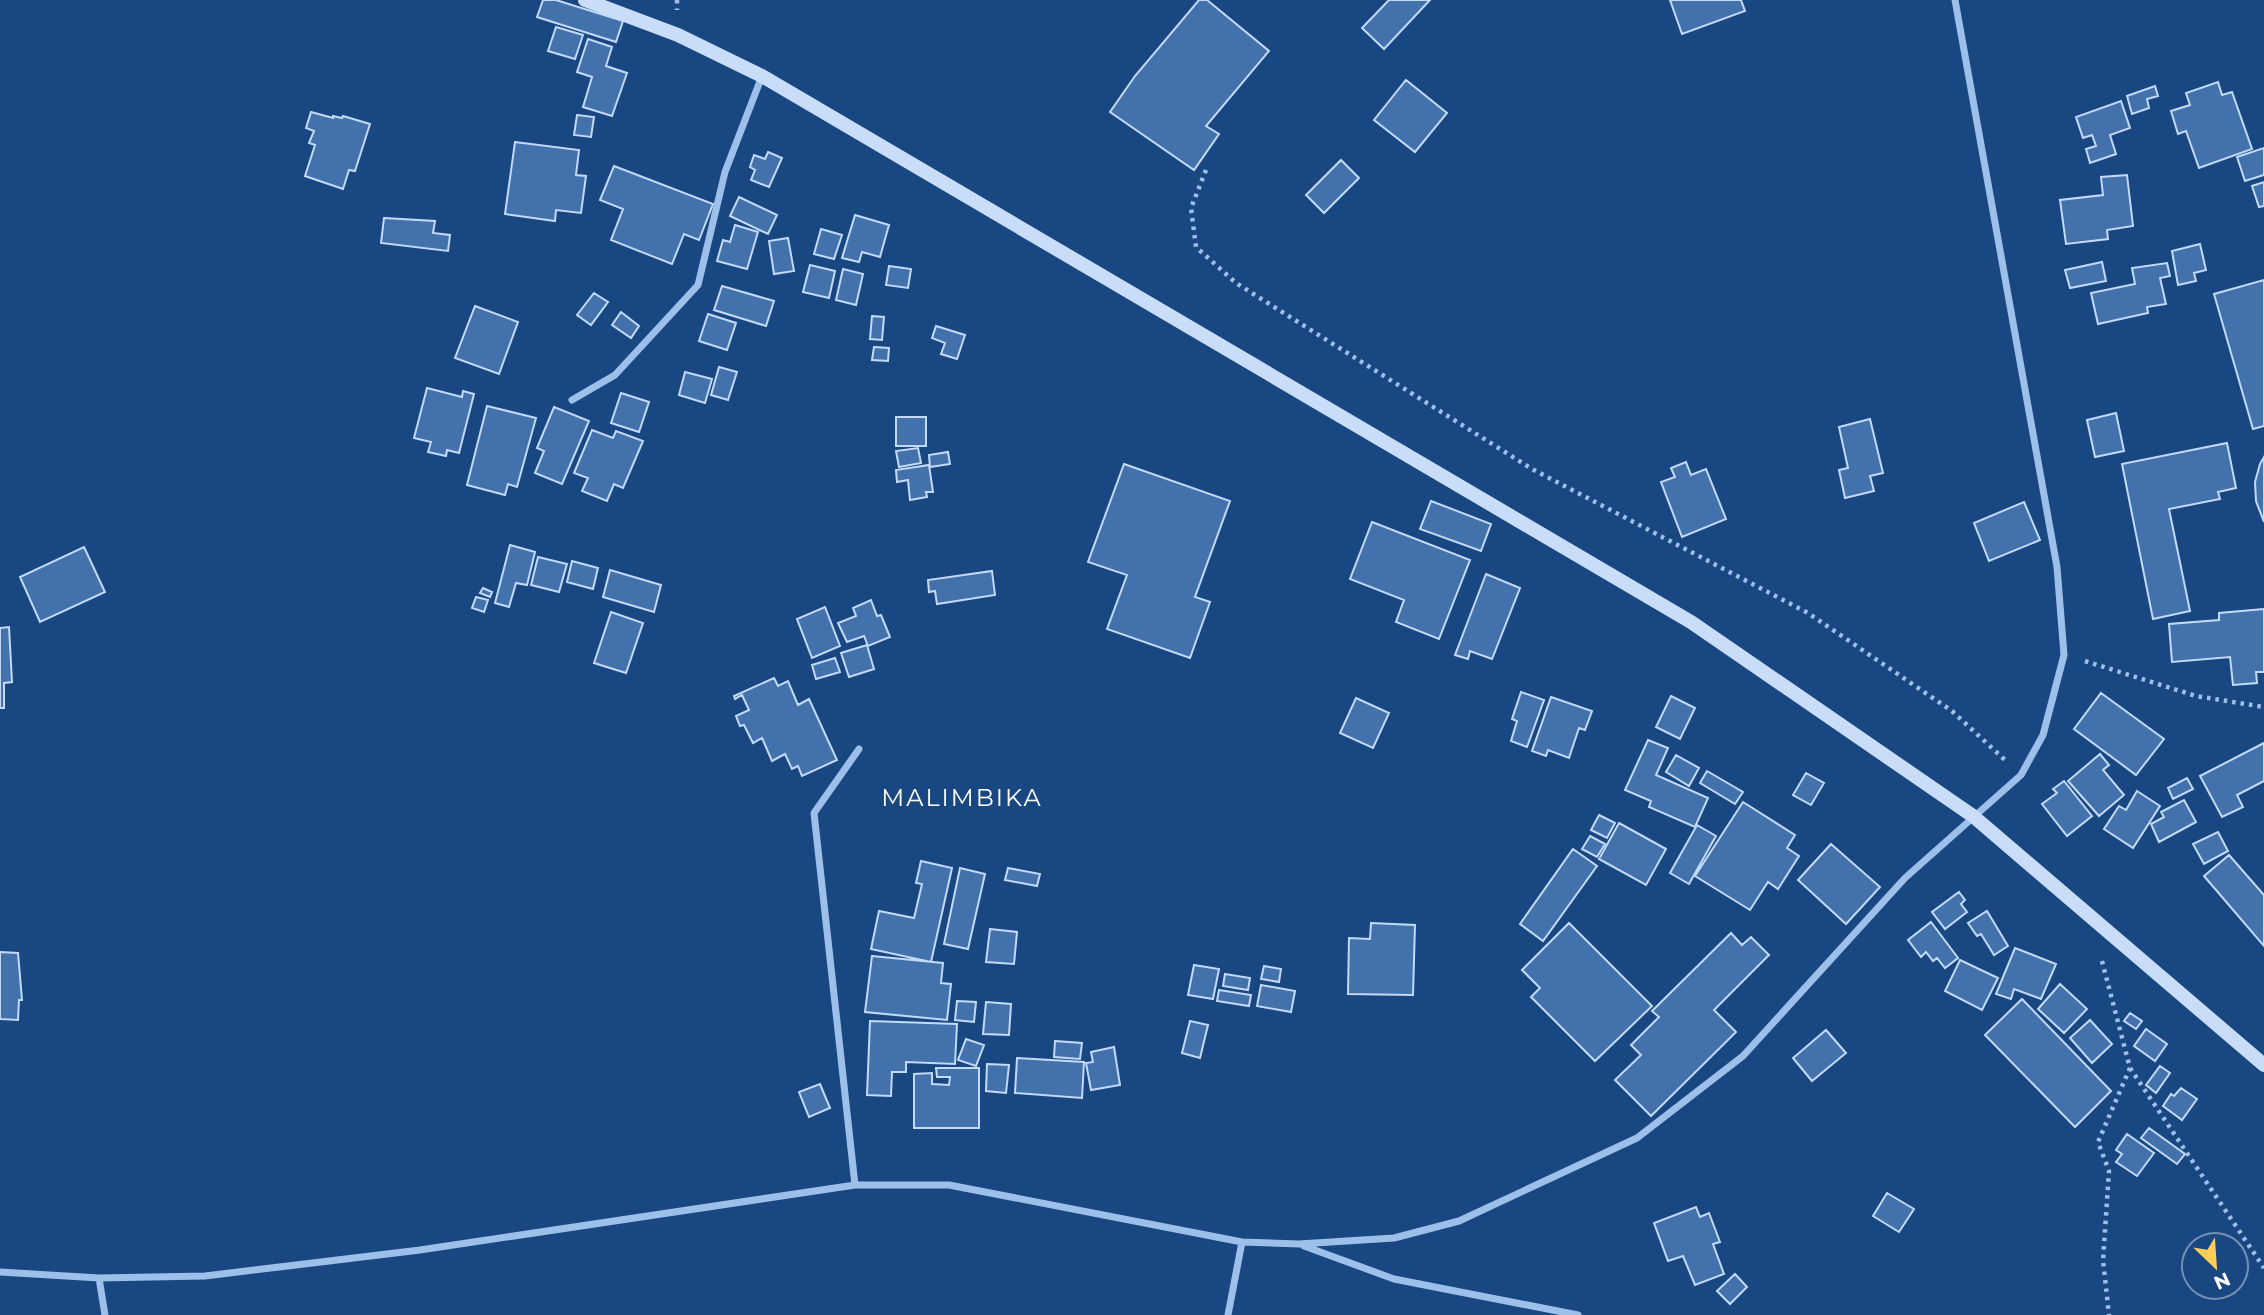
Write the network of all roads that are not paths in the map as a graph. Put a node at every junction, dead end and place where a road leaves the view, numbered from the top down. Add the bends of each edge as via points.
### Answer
1 (585, 0) edge
2 (1955, 0) edge
3 (762, 76) junction
4 (572, 400) dead end
5 (859, 749) dead end
6 (1973, 816) junction
7 (2264, 1065) edge
8 (855, 1185) junction
9 (1242, 1242) junction
10 (1299, 1244) junction
11 (0, 1272) edge
12 (99, 1278) junction
13 (106, 1315) edge
14 (1228, 1315) edge
15 (1578, 1315) edge

1 - 3 main road via 678,35
2 - 6 street via 2057,567 2064,655 2043,735 2021,775
3 - 4 street via 725,172 698,285 615,375
3 - 6 main road via 1691,622
5 - 8 street via 814,813
6 - 7 main road
6 - 10 street via 1905,878 1743,1056 1637,1138 1459,1221 1394,1238
8 - 9 street via 949,1185
8 - 12 street via 406,1252 205,1276
9 - 10 street
9 - 14 street
10 - 15 street via 1394,1279
11 - 12 street
12 - 13 street

